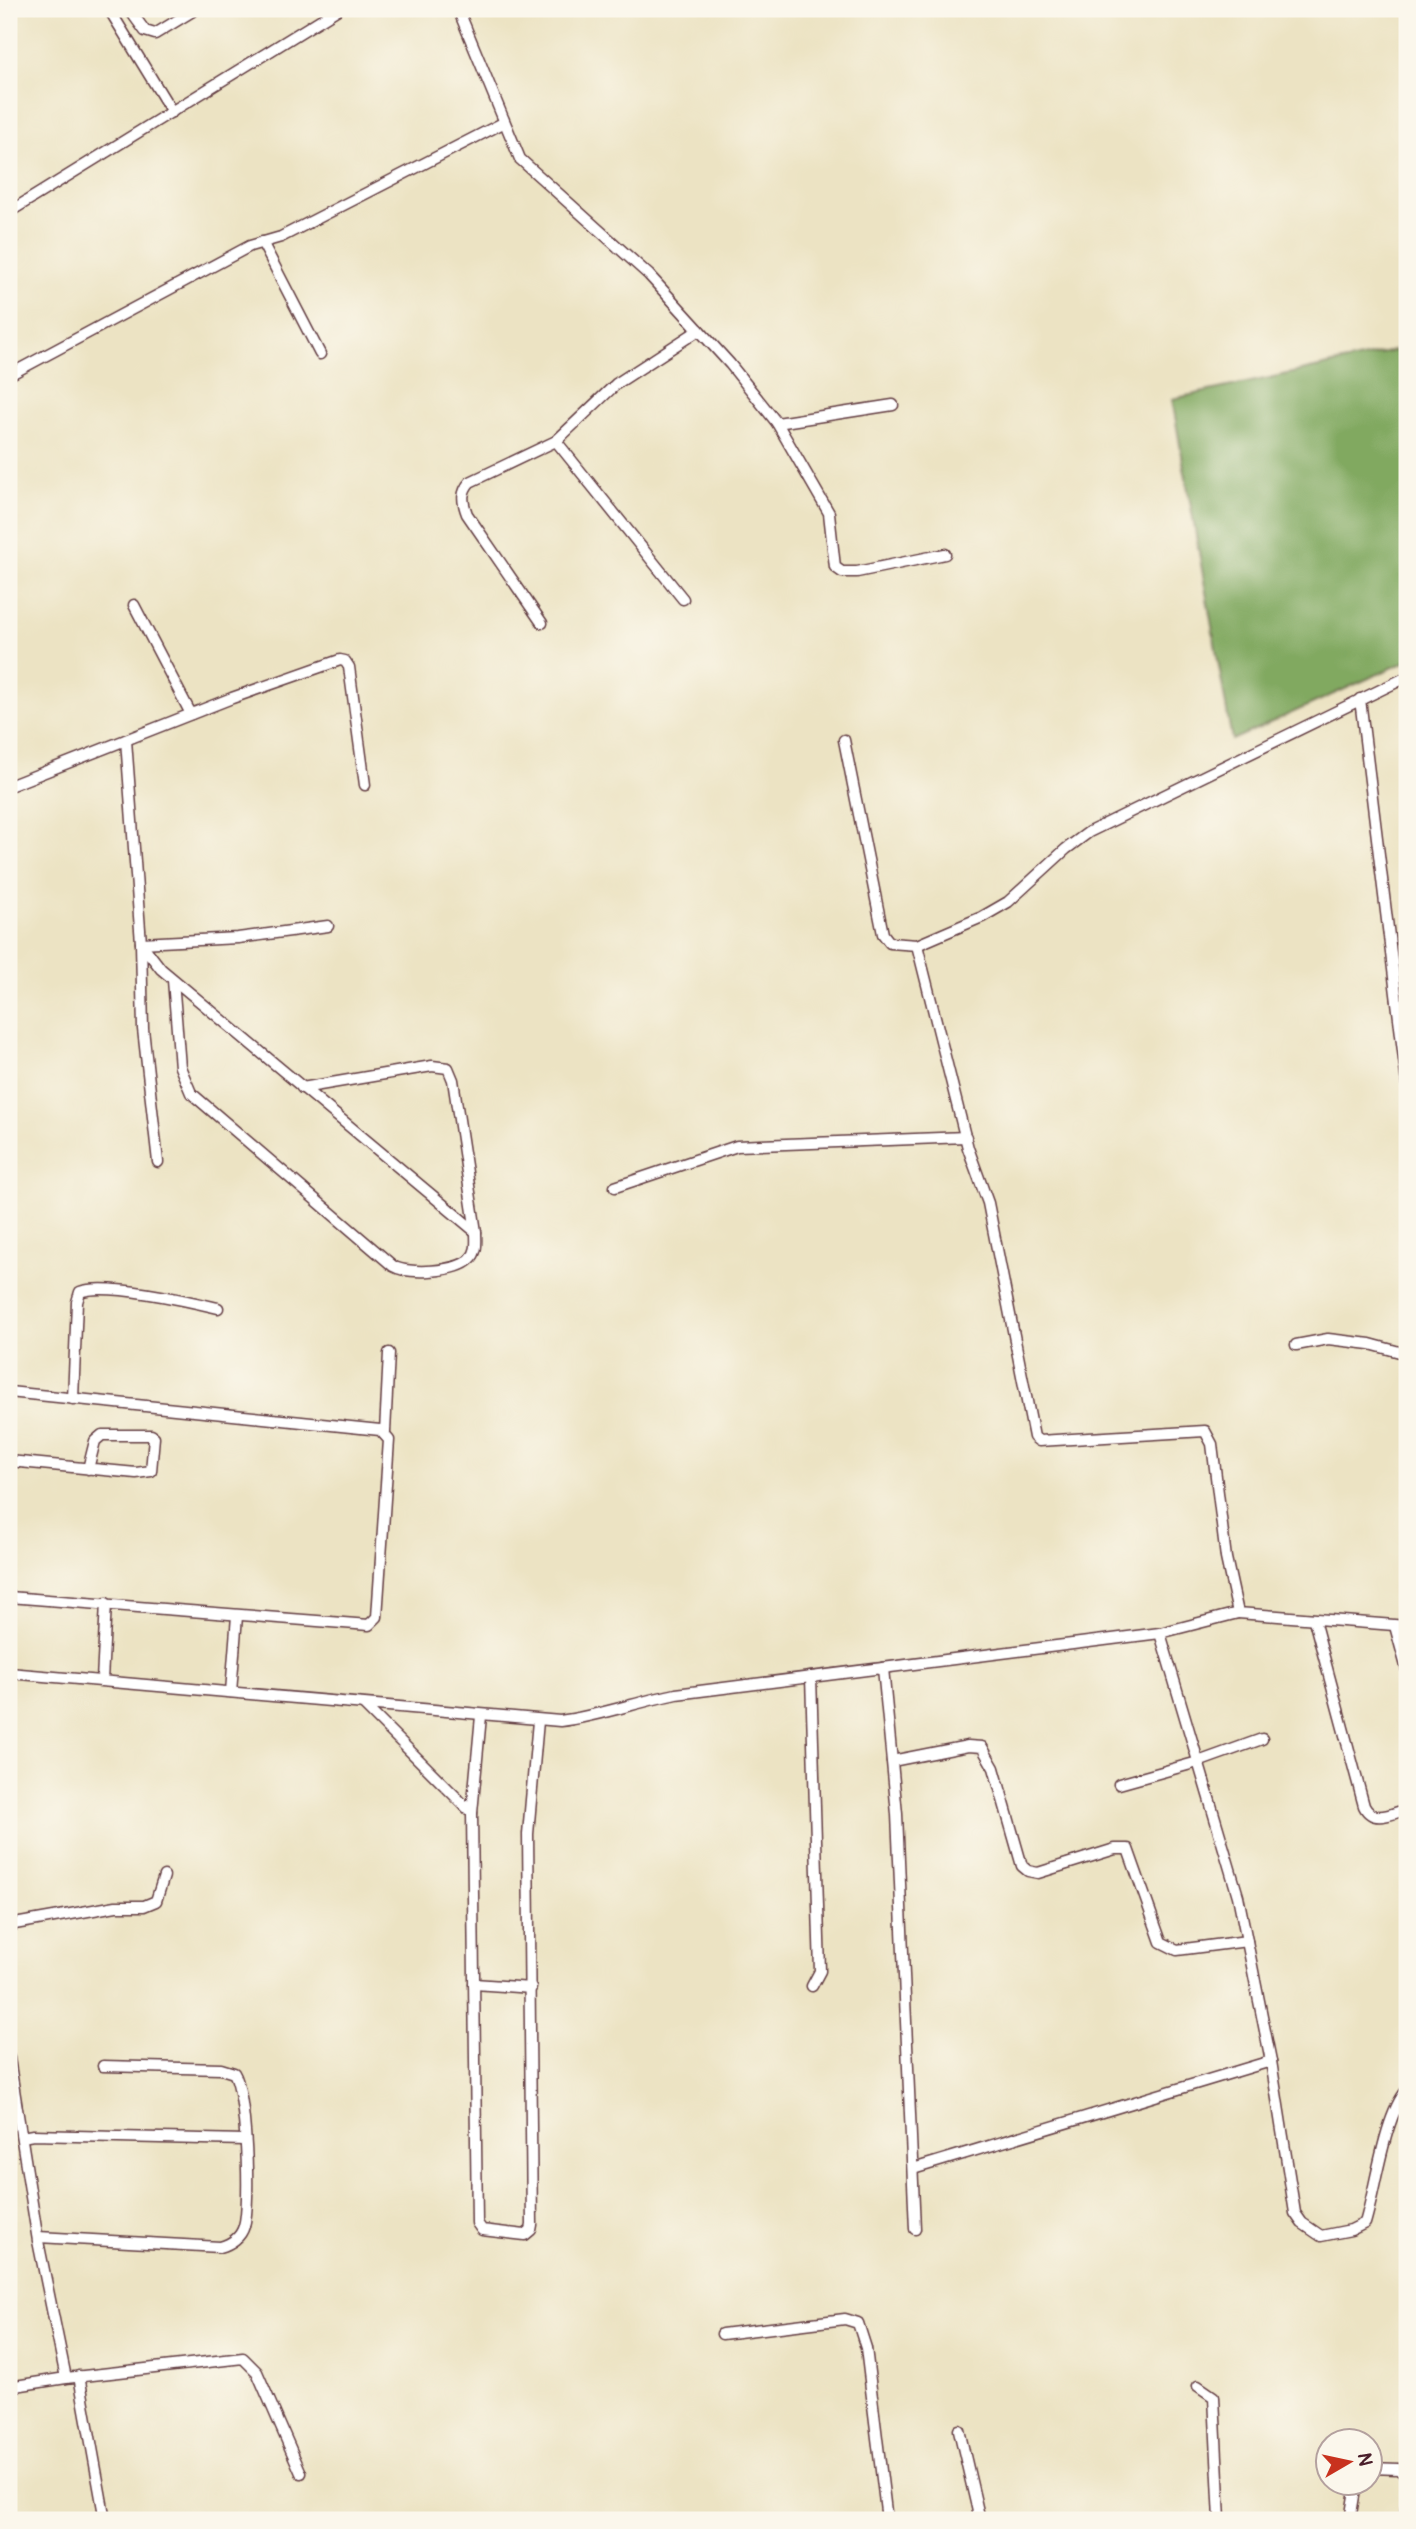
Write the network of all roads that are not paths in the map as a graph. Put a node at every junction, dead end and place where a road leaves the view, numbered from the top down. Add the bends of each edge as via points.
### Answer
1 (109, 9) edge
2 (130, 9) edge
3 (196, 9) edge
4 (338, 9) edge
5 (458, 9) edge
6 (172, 111) junction
7 (503, 123) junction
8 (9, 212) edge
9 (262, 242) junction
10 (699, 331) junction
11 (320, 354) dead end
12 (9, 375) edge
13 (893, 405) dead end
14 (777, 423) junction
15 (556, 441) junction
16 (945, 554) dead end
17 (683, 599) dead end
18 (134, 605) dead end
19 (542, 623) dead end
20 (1407, 677) edge
21 (1360, 699) junction
22 (191, 714) junction
23 (126, 740) junction
24 (844, 740) dead end
25 (365, 785) dead end
26 (9, 786) edge
27 (328, 926) dead end
28 (141, 943) junction
29 (917, 945) junction
30 (173, 980) junction
31 (1407, 1082) edge
32 (302, 1088) junction
33 (966, 1137) junction
34 (158, 1162) dead end
35 (615, 1187) dead end
36 (476, 1232) junction
37 (218, 1308) dead end
38 (1296, 1345) dead end
39 (389, 1353) dead end
40 (1407, 1354) edge
41 (9, 1392) edge
42 (73, 1399) junction
43 (385, 1432) junction
44 (9, 1461) edge
45 (88, 1469) junction
46 (9, 1597) edge
47 (106, 1603) junction
48 (1238, 1613) junction
49 (237, 1616) junction
50 (1314, 1620) junction
51 (1395, 1626) junction
52 (1407, 1626) edge
53 (1160, 1633) junction
54 (883, 1668) junction
55 (1407, 1670) edge
56 (9, 1673) edge
57 (811, 1677) junction
58 (102, 1680) junction
59 (231, 1692) junction
60 (363, 1705) junction
61 (481, 1716) junction
62 (538, 1721) junction
63 (1262, 1739) dead end
64 (892, 1761) junction
65 (1198, 1762) junction
66 (1119, 1784) dead end
67 (1407, 1809) edge
68 (472, 1813) junction
69 (164, 1876) dead end
70 (9, 1925) edge
71 (1247, 1941) junction
72 (474, 1984) junction
73 (812, 1986) dead end
74 (531, 1988) junction
75 (9, 2058) edge
76 (1271, 2062) junction
77 (103, 2066) dead end
78 (1407, 2090) edge
79 (22, 2137) junction
80 (245, 2140) junction
81 (913, 2169) junction
82 (915, 2229) dead end
83 (37, 2237) junction
84 (722, 2334) dead end
85 (79, 2376) junction
86 (66, 2378) junction
87 (1198, 2386) dead end
88 (9, 2387) edge
89 (959, 2430) dead end
90 (1384, 2468) edge
91 (301, 2473) dead end
92 (1407, 2475) edge
93 (1354, 2498) edge
94 (1407, 2499) edge
95 (105, 2520) edge
96 (887, 2520) edge
97 (980, 2520) edge
98 (1220, 2520) edge
99 (1350, 2520) edge
100 (1405, 2520) edge

1 - 6 street
2 - 3 street via 145,31 155,34
4 - 6 street
5 - 7 street
6 - 8 street
7 - 9 street via 281,237
7 - 10 street via 529,170 630,257
9 - 11 street
9 - 12 street
10 - 14 street
10 - 15 street via 617,384
13 - 14 street
14 - 16 street via 829,513 835,568 857,572
15 - 17 street
15 - 19 street via 470,482 463,496 467,514
18 - 22 street
20 - 21 street
21 - 29 street via 1078,839 1008,902
21 - 31 street
22 - 23 street
22 - 25 street via 345,661
23 - 26 street
23 - 28 street
24 - 29 street via 883,934 890,943
27 - 28 street via 239,938
28 - 30 street
28 - 34 street via 143,1029
29 - 33 street
30 - 32 street
30 - 36 street via 180,1067 191,1093 393,1266 411,1273 463,1264 474,1254
32 - 36 street
32 - 36 street via 432,1066 448,1068
33 - 35 street via 737,1146
33 - 48 street via 988,1203 1034,1437 1039,1441 1205,1431 1212,1444
37 - 42 street via 109,1290 80,1292
38 - 40 street via 1328,1339
39 - 43 street
41 - 42 street
42 - 43 street
43 - 49 street via 389,1446 377,1617 373,1622
44 - 45 street
45 - 45 street via 151,1471 154,1437 102,1435 95,1441
46 - 47 street
47 - 49 street
47 - 58 street
48 - 50 street
48 - 53 street
49 - 59 street
50 - 51 street
50 - 67 street via 1364,1806 1376,1818
51 - 52 street
51 - 55 street
53 - 54 street
53 - 65 street
54 - 57 street
54 - 64 street
56 - 58 street
57 - 62 street via 676,1694 588,1718
57 - 73 street via 820,1971
58 - 59 street
59 - 60 street
60 - 61 street
60 - 68 street
61 - 62 street
61 - 68 street
62 - 74 street via 528,1834
63 - 65 street
64 - 71 street via 982,1747 994,1768 1022,1866 1028,1871 1038,1873 1128,1849 1161,1942 1168,1949
64 - 81 street
65 - 66 street
65 - 71 street
68 - 72 street
69 - 70 street via 156,1900 144,1906 116,1906
71 - 76 street
72 - 74 street
72 - 74 street via 477,2222 482,2230 525,2235 532,2225
75 - 79 street
76 - 78 street via 1295,2213 1321,2236 1351,2231 1365,2223 1388,2134
76 - 81 street
77 - 80 street via 234,2073
79 - 80 street
79 - 83 street
80 - 83 street via 244,2228 226,2245
81 - 82 street
83 - 86 street
84 - 96 street via 845,2319 858,2323 866,2348
85 - 86 street
85 - 91 street via 243,2358 262,2381
85 - 95 street
86 - 88 street
87 - 98 street via 1214,2397 1216,2409
89 - 97 street
90 - 92 street
93 - 99 street
94 - 100 street

